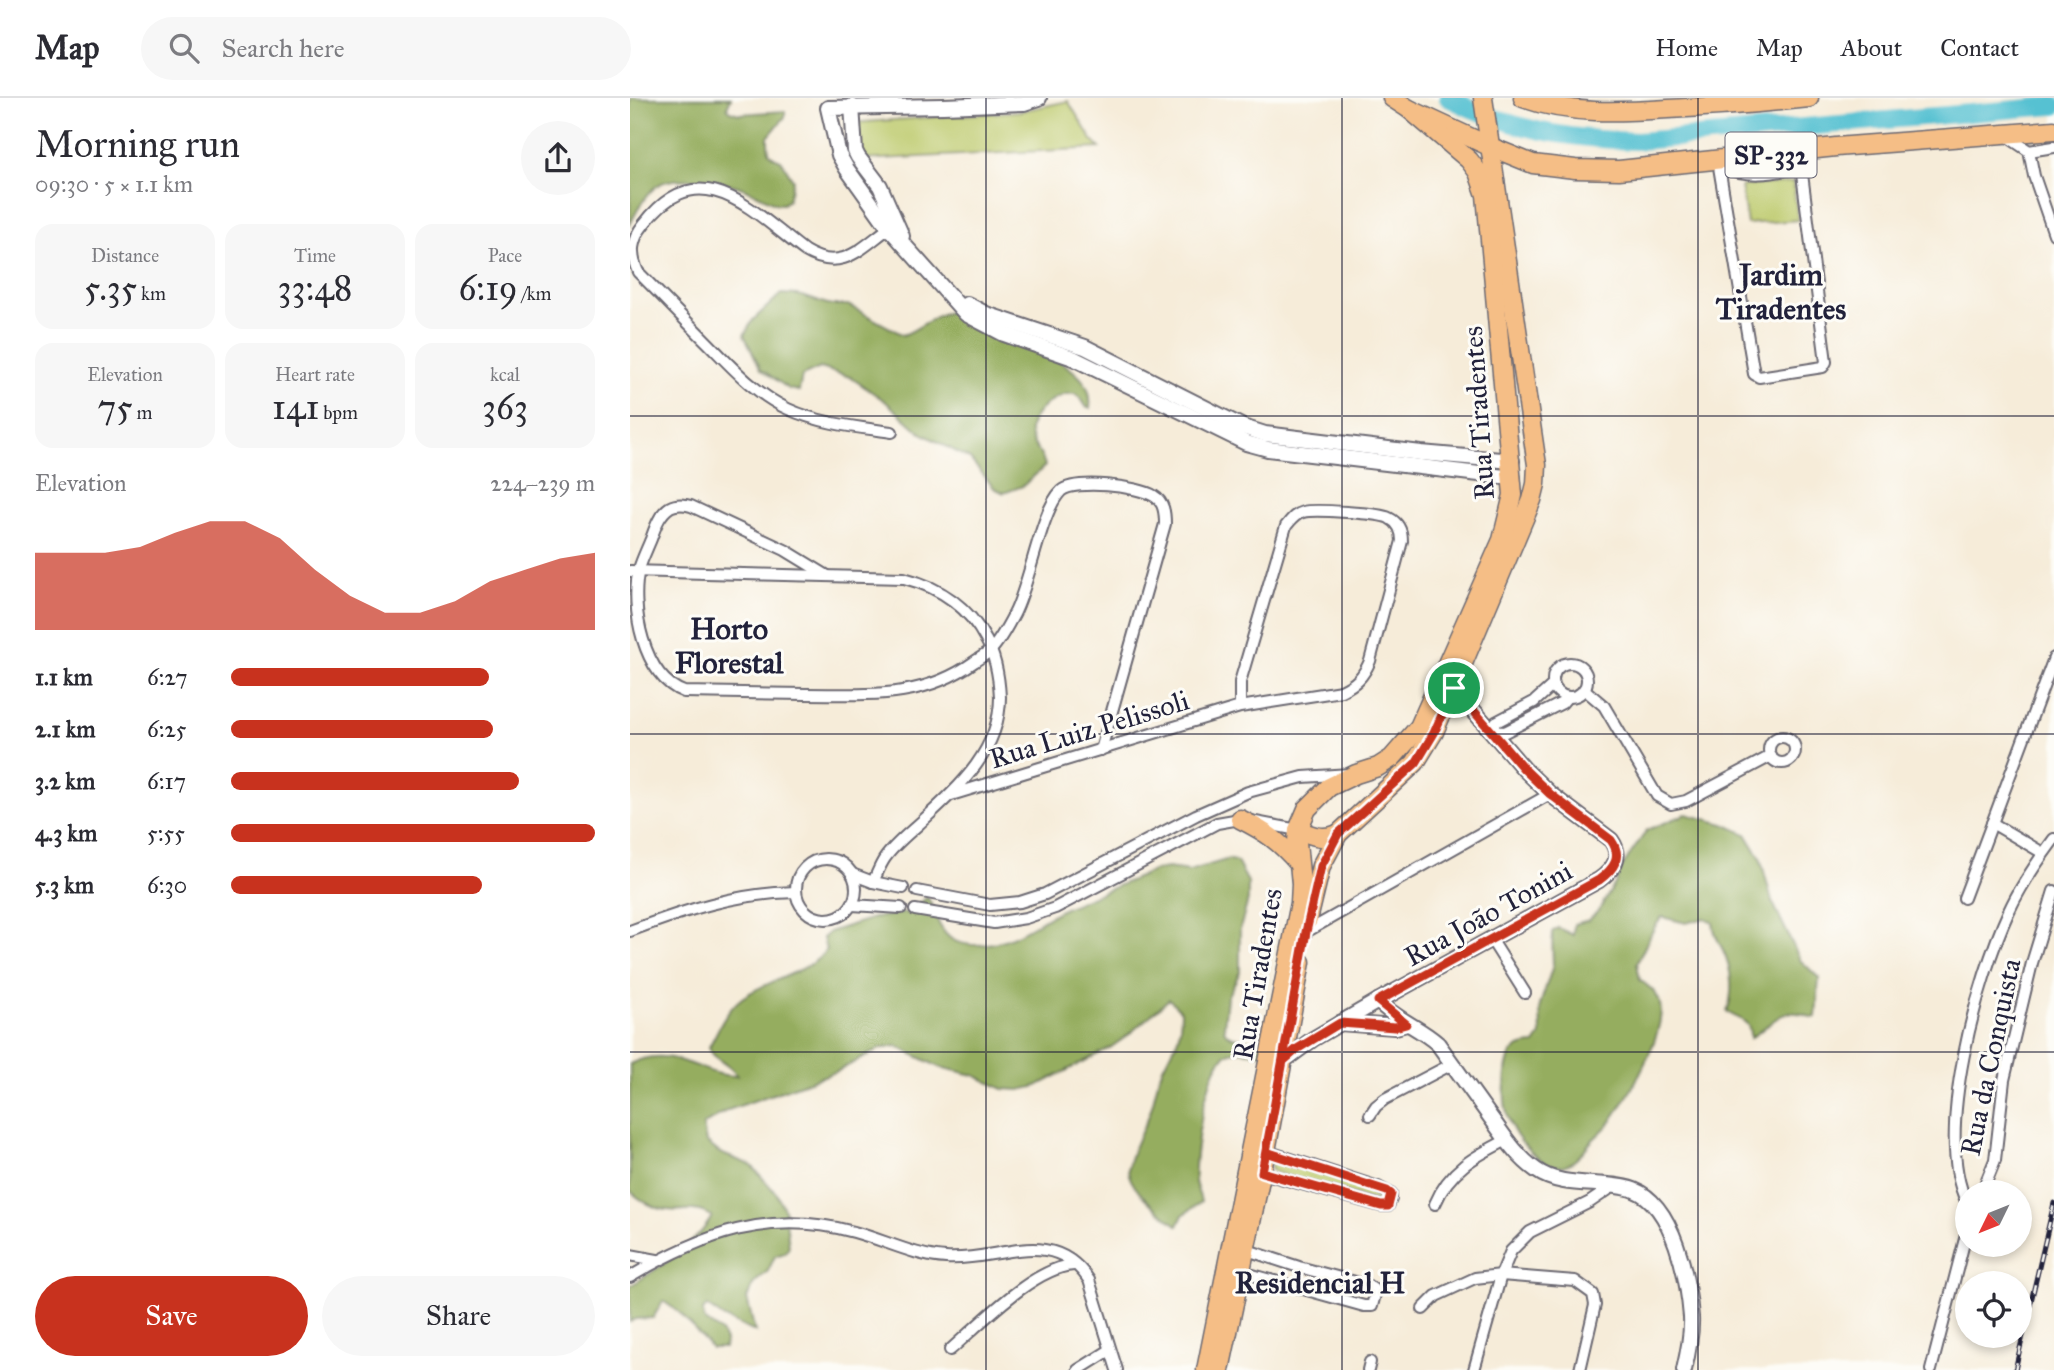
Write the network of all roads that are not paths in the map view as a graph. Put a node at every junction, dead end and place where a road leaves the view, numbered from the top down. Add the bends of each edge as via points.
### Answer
1 (1039, 98) edge
2 (1392, 98) edge
3 (1483, 98) edge
4 (1523, 98) edge
5 (1808, 98) edge
6 (947, 102) edge
7 (826, 103) edge
8 (1686, 103) edge
9 (1569, 104) edge
10 (852, 106) junction
11 (1409, 109) junction
12 (2054, 130) edge
13 (2002, 133) junction
14 (1491, 143) junction
15 (2054, 147) edge
16 (2029, 151) junction
17 (1803, 159) junction
18 (1718, 164) junction
19 (847, 169) junction
20 (870, 172) junction
21 (889, 228) junction
22 (2054, 234) edge
23 (906, 247) junction
24 (948, 292) junction
25 (1008, 321) junction
26 (1040, 347) junction
27 (1126, 367) junction
28 (1140, 391) junction
29 (1504, 403) junction
30 (1532, 430) junction
31 (892, 432) dead end
32 (1265, 434) junction
33 (1228, 435) junction
34 (1537, 465) junction
35 (1516, 472) junction
36 (1532, 500) junction
37 (634, 571) edge
38 (826, 575) junction
39 (992, 650) junction
40 (2054, 658) edge
41 (1553, 685) junction
42 (1454, 688) junction
43 (1584, 689) junction
44 (1567, 697) junction
45 (1240, 707) junction
46 (1490, 731) junction
47 (1101, 750) junction
48 (1771, 757) dead end
49 (1356, 774) junction
50 (1248, 792) junction
51 (1550, 794) junction
52 (951, 795) junction
53 (1358, 814) junction
54 (1241, 819) junction
55 (1992, 823) junction
56 (1298, 830) junction
57 (1338, 834) junction
58 (2054, 839) edge
59 (2043, 853) junction
60 (1298, 863) junction
61 (852, 874) junction
62 (873, 882) junction
63 (903, 888) dead end
64 (918, 891) dead end
65 (2054, 891) edge
66 (796, 892) junction
67 (1964, 898) dead end
68 (852, 905) junction
69 (901, 908) dead end
70 (915, 910) dead end
71 (630, 931) edge
72 (1306, 932) junction
73 (1491, 939) junction
74 (1525, 993) dead end
75 (1378, 1001) junction
76 (1340, 1023) junction
77 (1406, 1024) junction
78 (1289, 1028) junction
79 (1313, 1039) junction
80 (1283, 1061) junction
81 (1452, 1064) junction
82 (1370, 1115) dead end
83 (1507, 1140) junction
84 (1266, 1152) junction
85 (1262, 1172) junction
86 (1960, 1180) edge
87 (1986, 1180) edge
88 (1615, 1185) junction
89 (1435, 1204) dead end
90 (1247, 1250) junction
91 (630, 1255) edge
92 (1960, 1257) edge
93 (657, 1260) junction
94 (1074, 1265) junction
95 (1242, 1272) junction
96 (1501, 1275) junction
97 (630, 1277) edge
98 (1423, 1309) dead end
99 (950, 1350) dead end
100 (1110, 1350) junction
101 (1078, 1370) edge
102 (1117, 1370) edge
103 (1206, 1370) edge
104 (1220, 1370) edge
105 (1474, 1370) edge
106 (1580, 1370) edge
107 (1684, 1370) edge
108 (1931, 1370) edge

1 - 6 street via 1024,103
2 - 11 main road, SP-332
3 - 14 main road, Rua Tiradentes
4 - 9 main road, SP-332
5 - 8 main road, SP-332
6 - 10 street
7 - 10 street
7 - 19 street
8 - 9 main road, SP-332 via 1611,112
10 - 20 street via 855,150
11 - 14 main road, SP-332
11 - 29 main road, Rua Tiradentes via 1469,160 1486,195
12 - 13 main road, SP-332
13 - 16 street
13 - 17 main road, SP-332
14 - 18 main road, SP-332 via 1533,163 1575,169
14 - 30 main road, Rua Tiradentes
15 - 16 street
16 - 22 street
17 - 18 main road, SP-332
17 - 18 street via 1826,362 1823,367 1759,377 1754,373
19 - 20 street via 858,166
19 - 21 street
20 - 23 street
21 - 23 street
21 - 31 street via 844,259 817,258 731,196 704,188 669,199 652,213 630,251 638,272 763,395 813,418
23 - 24 street
24 - 25 street
24 - 26 street via 966,314
25 - 26 street
25 - 27 street via 1085,347
26 - 28 street
27 - 28 street via 1130,381
27 - 32 street
28 - 33 street
29 - 30 main road via 1514,436 1523,439
29 - 35 main road, Rua Tiradentes
30 - 34 main road, Rua Tiradentes
32 - 33 street
32 - 35 street
33 - 35 street via 1268,449
34 - 35 main road
34 - 36 main road, Rua Tiradentes
35 - 36 main road
35 - 49 main road, Rua Tiradentes via 1502,540 1419,727 1392,758
36 - 42 main road, Rua Tiradentes
37 - 38 street
37 - 38 street via 658,521 672,506 681,504 785,550
37 - 39 street via 649,657 666,683 684,692 899,693 946,679
38 - 39 street via 904,578 925,584 967,613
39 - 47 street via 1026,587 1049,510 1061,492 1068,486 1097,485 1144,492 1161,502 1165,524
39 - 52 street via 1000,684 1000,716 992,741
40 - 55 street
41 - 43 street via 1555,670 1572,662 1584,670
41 - 44 street
41 - 46 street via 1534,702 1496,722
42 - 46 street, Rua João Tonini
42 - 53 main road, Rua Tiradentes via 1416,763
43 - 44 street
43 - 48 street via 1604,706 1653,792 1666,802 1686,801
44 - 46 street via 1562,704 1505,732
45 - 45 street, Rua Luiz Pelissoli via 1341,691 1363,676 1402,541 1396,523 1375,515 1305,511 1292,518 1240,682
45 - 47 street, Rua Luiz Pelissoli
46 - 51 street, Rua João Tonini
47 - 52 street, Rua Luiz Pelissoli
49 - 50 street via 1303,777
49 - 53 main road via 1370,788
49 - 56 main road, Rua Tiradentes via 1320,795 1307,809
50 - 54 street via 1241,803
50 - 64 street via 1045,894 1020,902 990,905
51 - 72 street
51 - 73 street, Rua João Tonini via 1611,840 1616,863 1599,880
52 - 62 street via 898,843
53 - 57 main road, Rua Tiradentes
54 - 56 street
54 - 60 main road via 1269,834
54 - 70 street via 1217,823 1055,908 1026,918 994,923
55 - 59 street
55 - 67 street
56 - 57 main road via 1321,838
56 - 60 main road, Rua Tiradentes
57 - 72 main road, Rua Tiradentes via 1321,866
58 - 59 street
59 - 86 street via 1994,944 1975,1008 1957,1096 1955,1136
60 - 103 main road, Rua Tiradentes via 1300,903
61 - 62 street
61 - 66 street via 843,864 817,861 805,868
61 - 68 street via 856,895
62 - 63 street
65 - 87 street, Rua da Conquista via 2004,1080 1994,1160
66 - 68 street via 804,909 820,918 838,917
66 - 71 street via 762,892 719,901
68 - 69 street
72 - 78 main road, Rua Tiradentes
73 - 74 street
73 - 75 street, Rua João Tonini
75 - 76 street, Rua João Tonini
75 - 77 street
76 - 77 street
76 - 79 street, Rua João Tonini
77 - 81 street via 1438,1044
78 - 79 street
78 - 80 main road, Rua Tiradentes
79 - 80 street, Rua João Tonini
80 - 84 main road, Rua Tiradentes
81 - 82 street via 1385,1099
81 - 83 street
83 - 88 street via 1539,1172 1565,1181
83 - 89 street via 1457,1171 1443,1185
84 - 85 main road, Rua Tiradentes
84 - 85 street via 1378,1187 1391,1194 1391,1199 1388,1206 1381,1206
85 - 90 main road, Rua Tiradentes
88 - 96 street via 1530,1232 1511,1251
88 - 107 street via 1649,1200 1671,1231 1691,1319
90 - 95 main road, Rua Tiradentes
90 - 95 street via 1376,1291 1371,1306 1364,1306
91 - 93 street
92 - 108 street
93 - 94 street via 732,1231 794,1222 832,1226 934,1257 956,1259 1031,1248 1063,1256
93 - 97 street
94 - 99 street via 1060,1266 1002,1303
94 - 100 street via 1089,1280
95 - 104 main road, Rua Tiradentes
96 - 98 street via 1475,1278 1436,1296
96 - 105 street
96 - 106 street via 1575,1281 1593,1294 1592,1323
100 - 101 street
100 - 102 street

